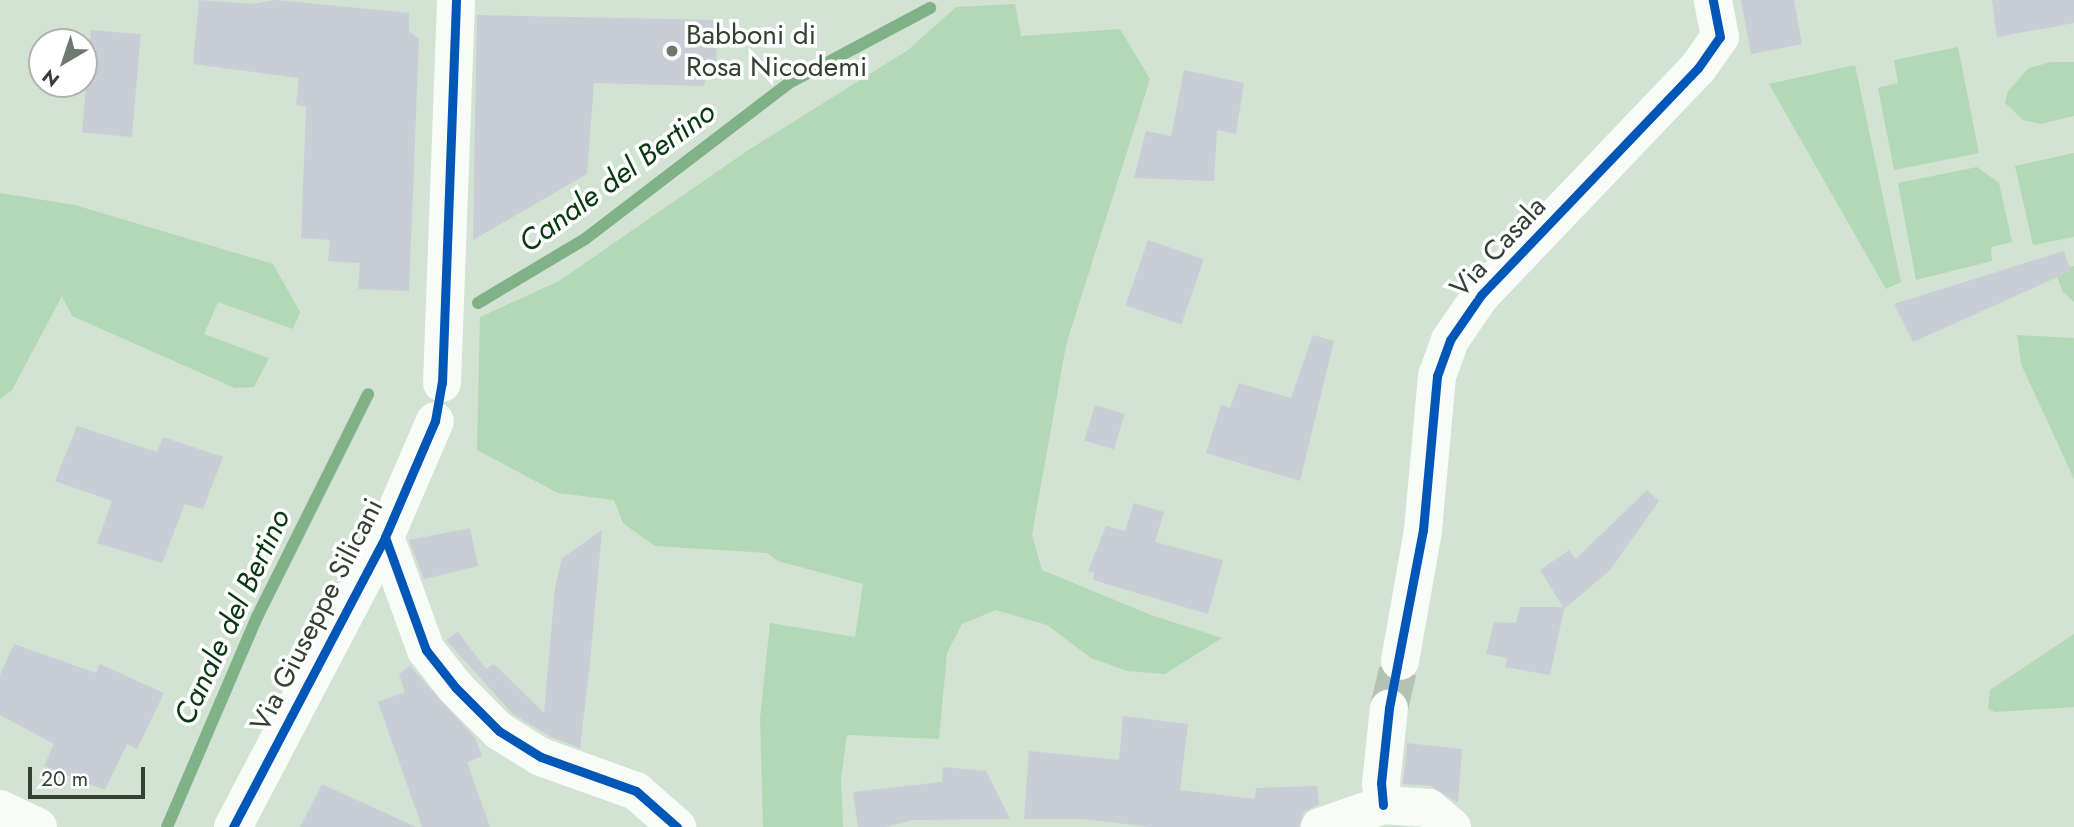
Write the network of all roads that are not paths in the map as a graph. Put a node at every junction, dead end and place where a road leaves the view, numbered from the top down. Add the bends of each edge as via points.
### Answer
1 (456, 0) edge
2 (1713, 0) edge
3 (443, 368) dead end
4 (435, 421) dead end
5 (384, 537) junction
6 (1400, 661) tunnel mouth
7 (1389, 708) tunnel mouth
8 (1384, 805) junction
9 (0, 809) edge
10 (38, 827) edge
11 (233, 827) edge
12 (677, 827) edge
13 (1320, 827) edge
14 (1452, 827) edge

1 - 3 street
2 - 6 street, Via Casala via 1720,37 1698,68 1480,295 1450,340 1437,376 1423,530
4 - 5 street, Via Giuseppe Silicani
5 - 11 street, Via Giuseppe Silicani
5 - 12 street via 426,650 499,731 541,757 636,791
7 - 8 street via 1381,782
8 - 13 street
8 - 14 street via 1429,808
9 - 10 street

